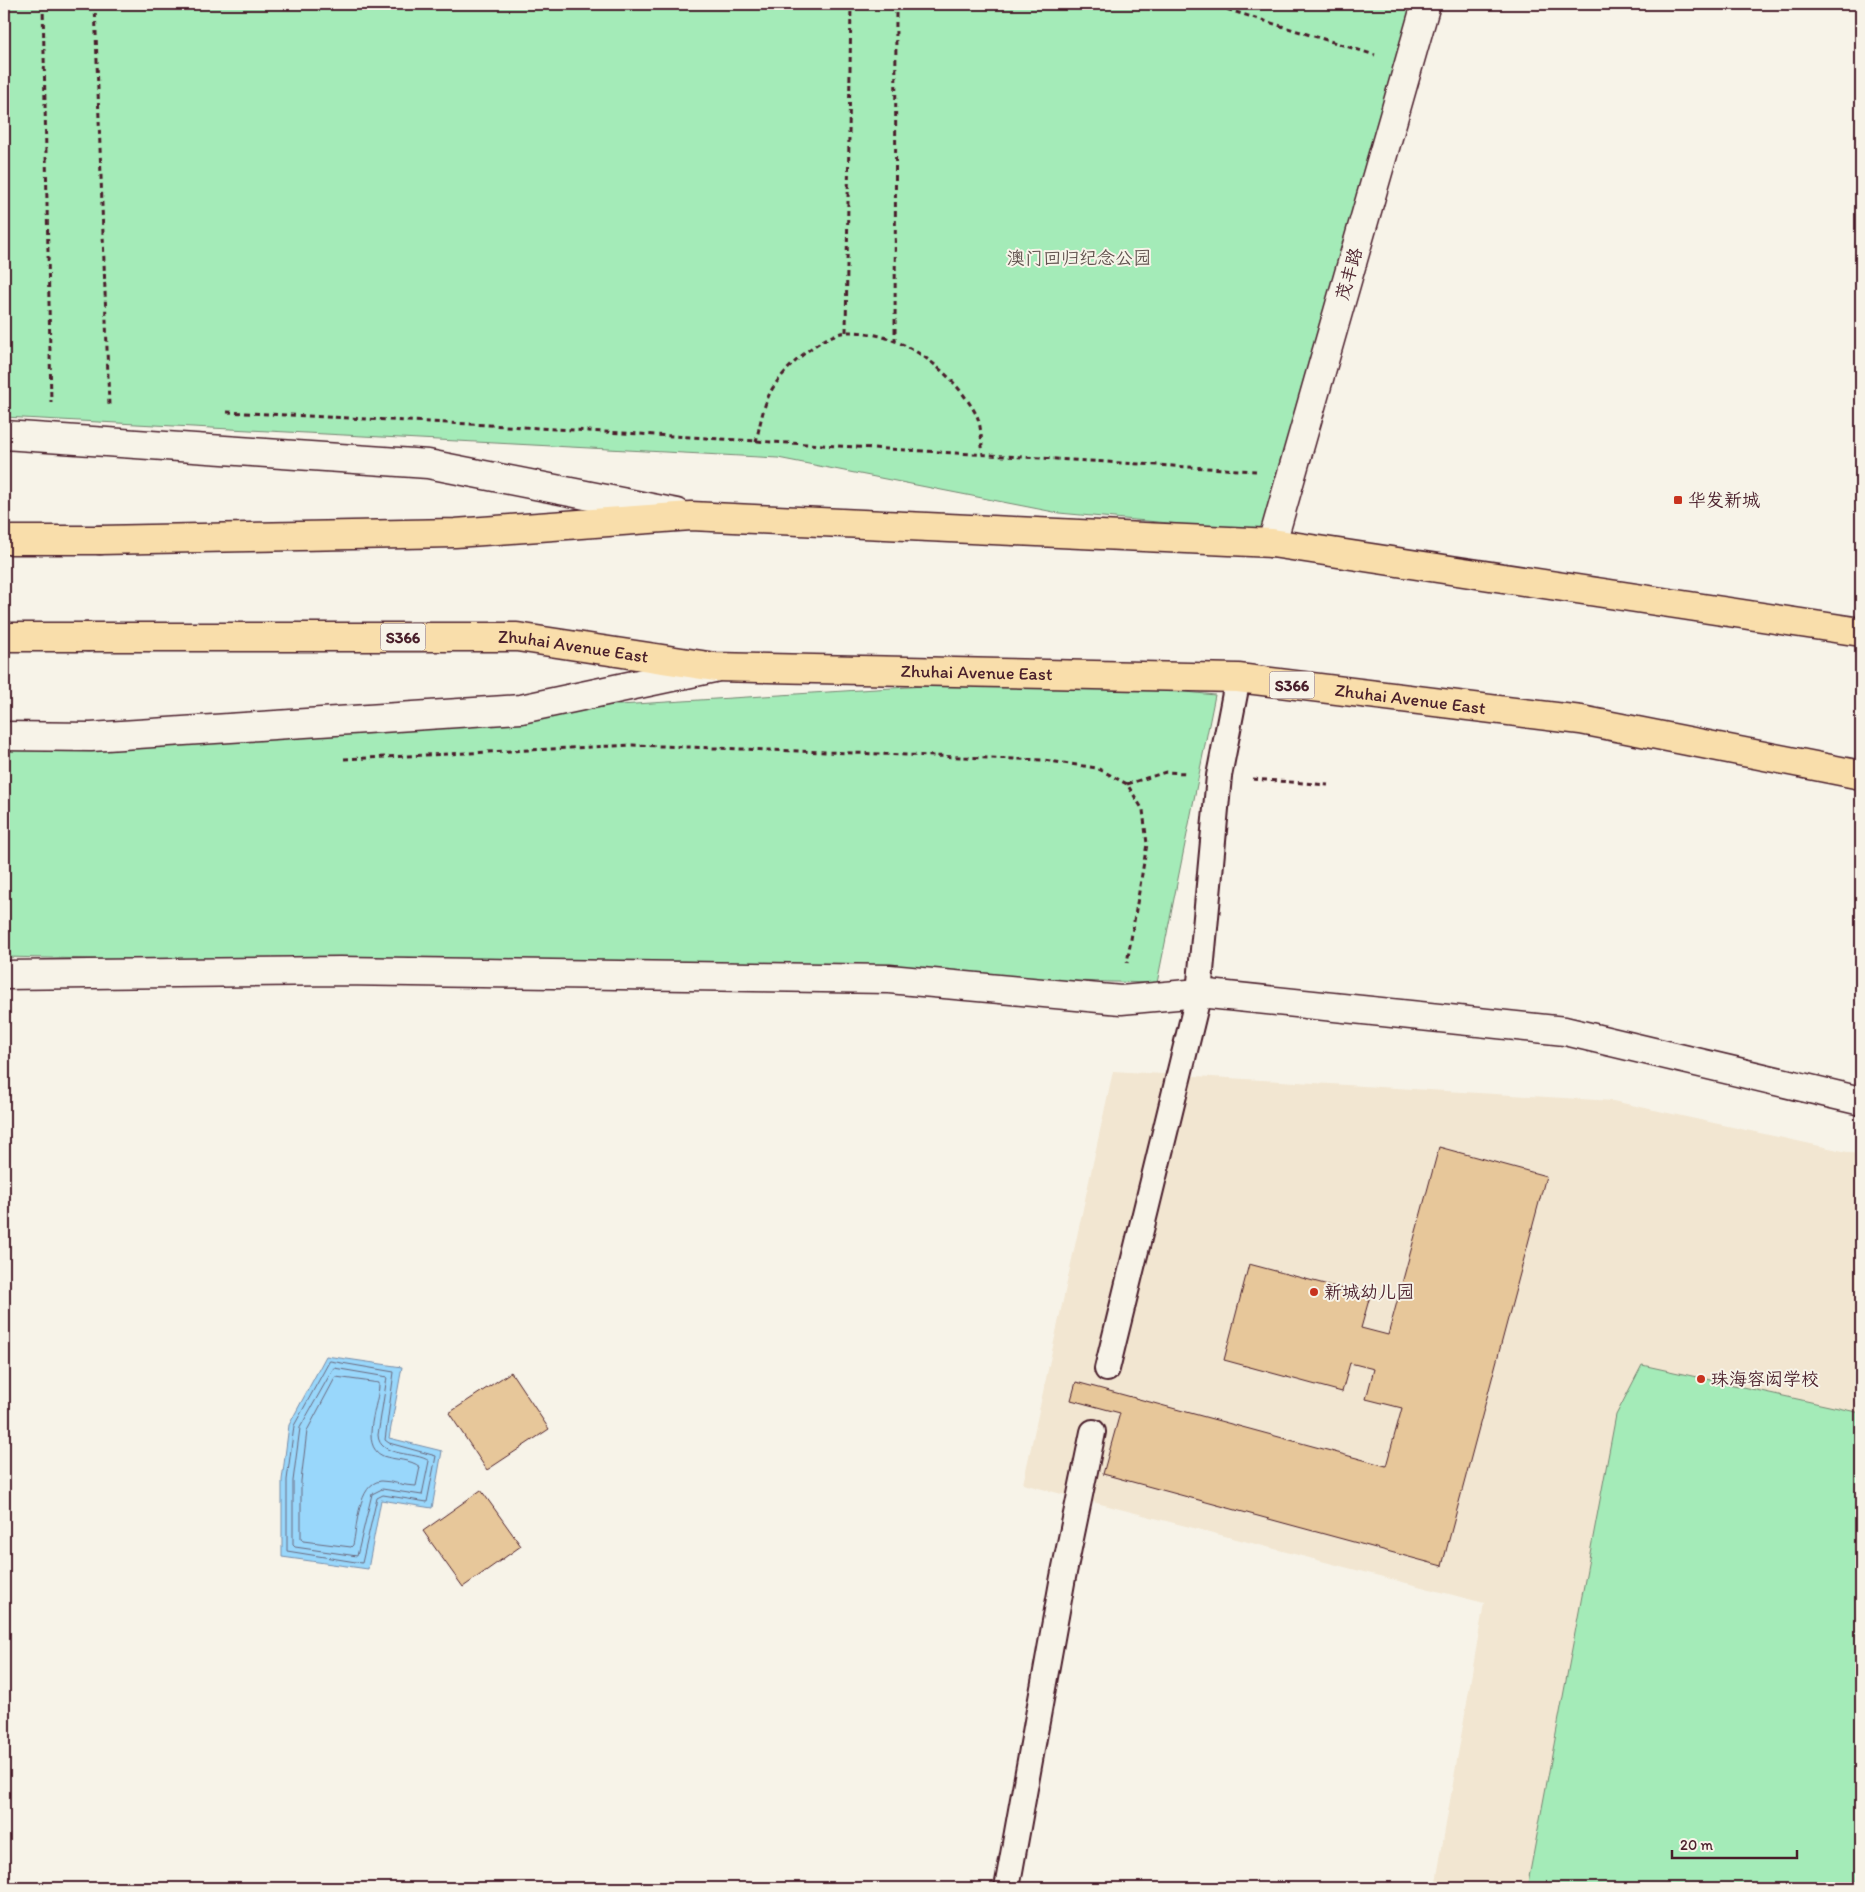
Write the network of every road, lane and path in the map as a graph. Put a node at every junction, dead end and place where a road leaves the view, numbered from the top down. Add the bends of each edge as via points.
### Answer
1 (43, 4) edge
2 (95, 4) edge
3 (851, 4) edge
4 (896, 4) edge
5 (1210, 4) edge
6 (1426, 4) edge
7 (1408, 65) junction
8 (846, 332) junction
9 (895, 342) junction
10 (42, 402) dead end
11 (51, 403) junction
12 (61, 403) dead end
13 (99, 405) dead end
14 (108, 406) junction
15 (118, 406) dead end
16 (226, 412) dead end
17 (4, 435) edge
18 (756, 442) junction
19 (983, 455) junction
20 (1292, 474) junction
21 (691, 516) junction
22 (4, 540) edge
23 (1272, 543) junction
24 (1861, 632) edge
25 (4, 637) edge
26 (715, 667) junction
27 (1238, 678) junction
28 (4, 736) edge
29 (334, 760) dead end
30 (1861, 775) edge
31 (4, 975) edge
32 (1199, 993) junction
33 (1121, 1000) junction
34 (1861, 1101) edge
35 (1107, 1368) dead end
36 (1093, 1432) dead end
37 (1007, 1888) edge

1 - 11 path
2 - 14 path
3 - 8 path
4 - 9 path
5 - 7 path
6 - 7 street, 茂丰路
7 - 20 street, 茂丰路
8 - 9 path
8 - 18 path via 818,343 791,366 772,391
9 - 19 path via 928,358 956,386 977,416
10 - 11 path
11 - 12 path
13 - 14 path
14 - 15 path
16 - 18 path
17 - 21 street via 428,464
18 - 19 path
19 - 20 path
20 - 23 street, 茂丰路
21 - 22 main road via 455,533
21 - 23 main road
23 - 24 main road
25 - 26 main road, Zhuhai Avenue East / S366 via 517,637
26 - 27 main road, Zhuhai Avenue East / S366
26 - 28 street via 521,709 91,737
27 - 30 main road, Zhuhai Avenue East / S366 via 1581,720
27 - 32 lane via 1219,776
29 - 33 path via 633,745 1044,760 1097,768 1127,784 1143,810 1147,844
31 - 33 street via 340,971 889,979
32 - 33 street
32 - 34 street via 1565,1031
32 - 35 lane
36 - 37 lane via 1063,1577

